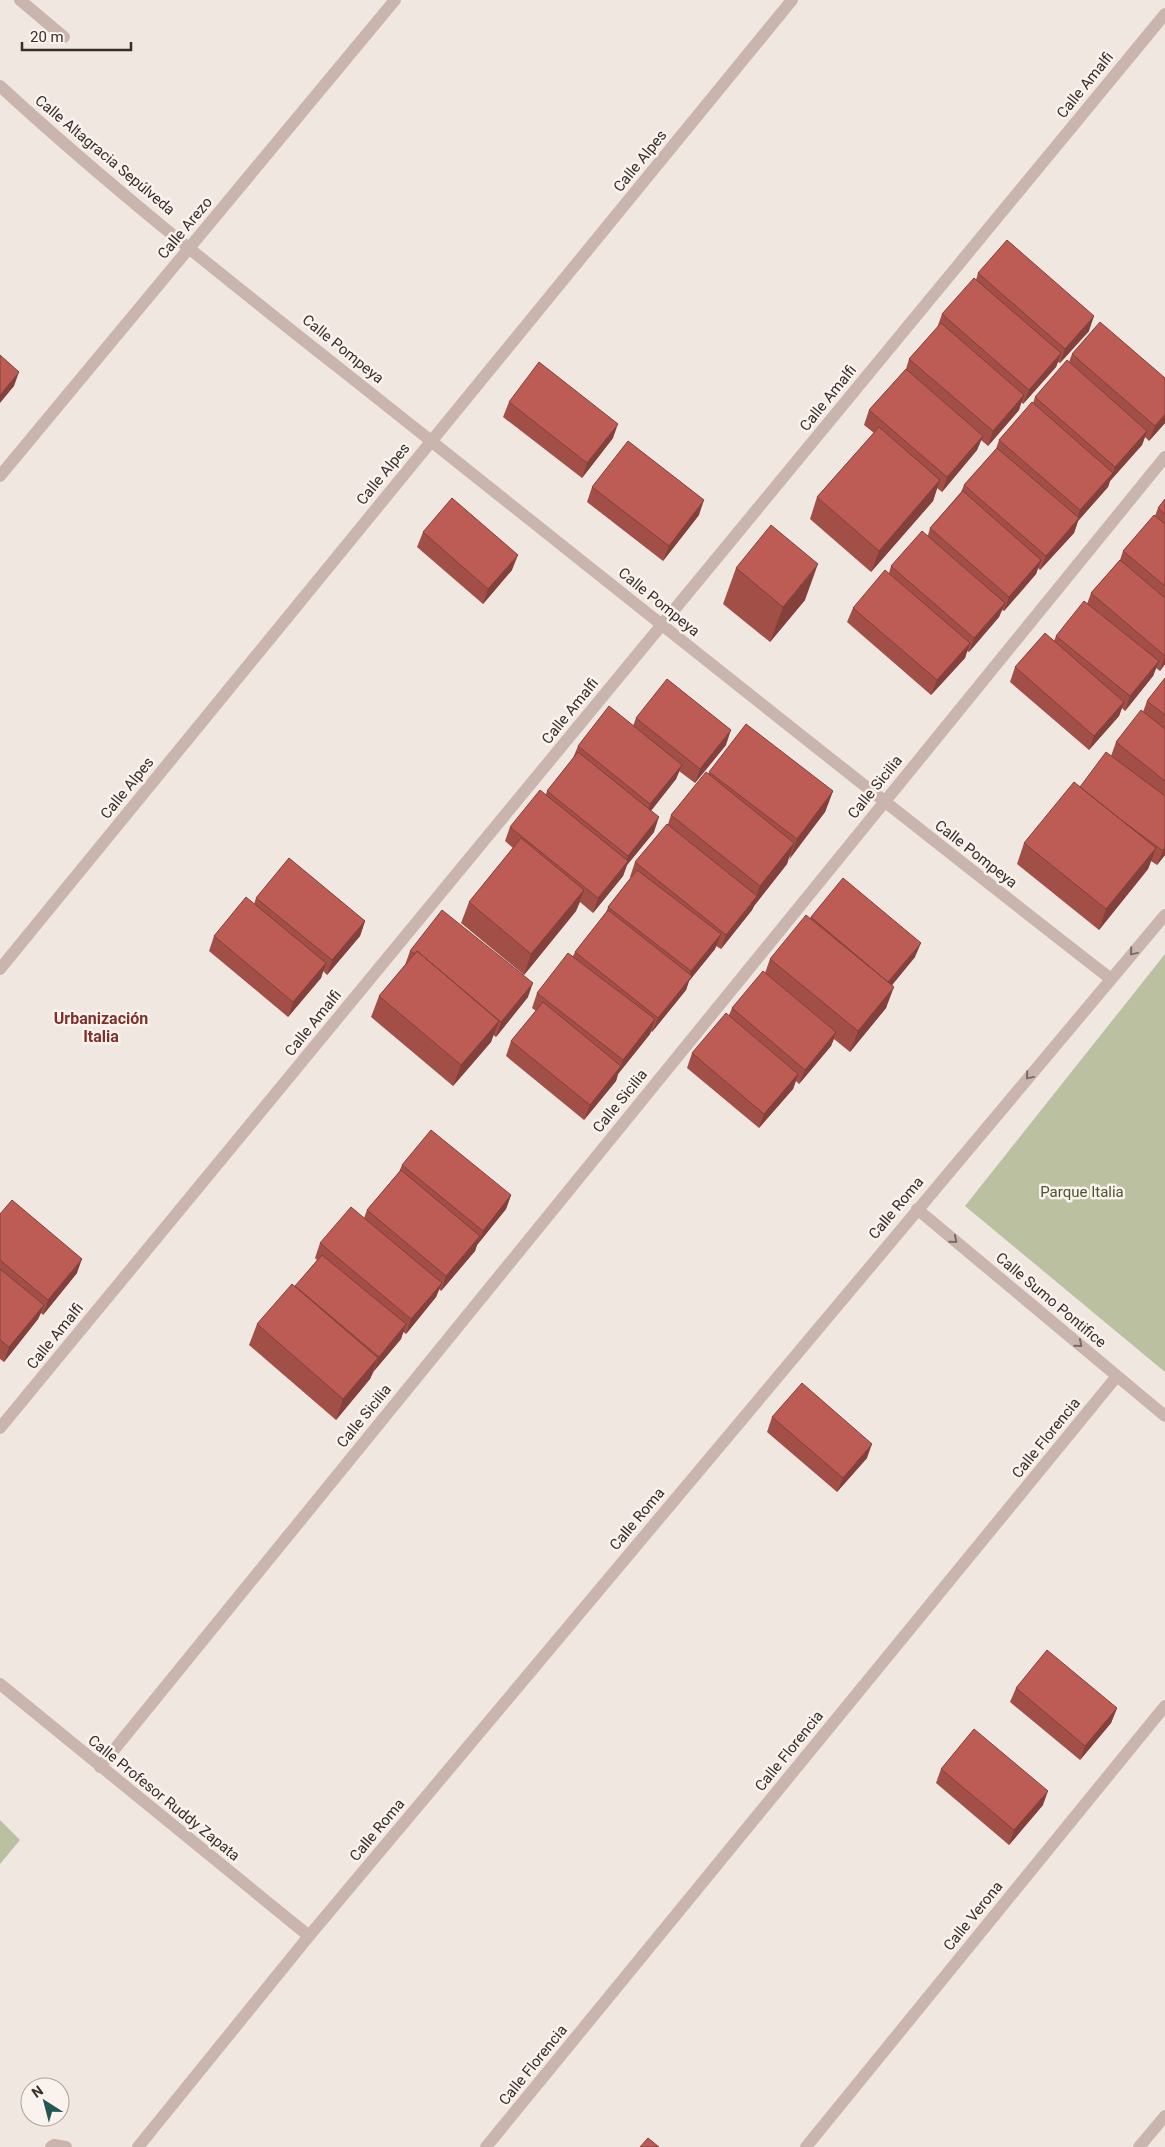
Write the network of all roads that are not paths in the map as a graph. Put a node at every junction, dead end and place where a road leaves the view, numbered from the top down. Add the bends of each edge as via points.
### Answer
1 (20, 0) edge
2 (394, 0) edge
3 (792, 0) edge
4 (1165, 14) edge
5 (64, 37) dead end
6 (0, 86) edge
7 (190, 248) junction
8 (432, 441) junction
9 (1165, 457) edge
10 (0, 476) edge
11 (661, 625) junction
12 (884, 802) junction
13 (1165, 915) edge
14 (0, 969) edge
15 (1110, 979) junction
16 (917, 1209) junction
17 (1117, 1376) junction
18 (1165, 1416) edge
19 (0, 1428) edge
20 (0, 1684) edge
21 (1165, 1706) edge
22 (100, 1767) junction
23 (309, 1936) junction
24 (1165, 2116) edge
25 (51, 2147) edge
26 (66, 2147) edge
27 (138, 2147) edge
28 (486, 2147) edge
29 (806, 2147) edge
30 (1139, 2147) edge

1 - 5 street
2 - 7 street, Calle Arezo
3 - 8 street, Calle Alpes
4 - 11 street, Calle Amalfi
6 - 7 street, Calle Altagracia Sepúlveda
7 - 8 street, Calle Pompeya
7 - 10 street, Calle Arezo
8 - 11 street, Calle Pompeya
8 - 14 street, Calle Alpes
9 - 12 street, Calle Sicilia
11 - 12 street, Calle Pompeya
11 - 19 street, Calle Amalfi
12 - 15 street, Calle Pompeya
12 - 22 street, Calle Sicilia
13 -> 15 street, Calle Roma
15 -> 16 street, Calle Roma
16 -> 17 street, Calle Sumo Pontifice
16 - 23 street, Calle Roma
17 - 18 street, Calle Sumo Pontifice
17 - 28 street, Calle Florencia
20 - 22 street, Calle Profesor Ruddy Zapata
21 - 29 street, Calle Verona
22 - 23 street, Calle Profesor Ruddy Zapata
23 - 27 street, Calle Roma
24 - 30 street
25 - 26 street

